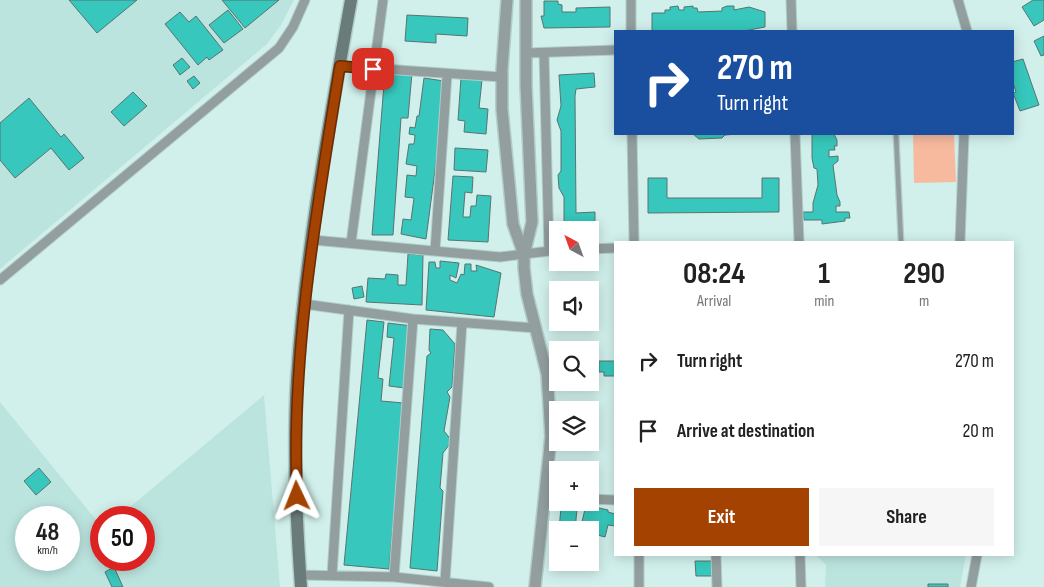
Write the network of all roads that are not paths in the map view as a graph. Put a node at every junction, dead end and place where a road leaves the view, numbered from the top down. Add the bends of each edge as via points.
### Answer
1 (305, 0) edge
2 (351, 0) edge
3 (382, 0) edge
4 (507, 0) edge
5 (526, 0) edge
6 (631, 0) edge
7 (791, 0) edge
8 (958, 0) edge
9 (631, 30) edge
10 (792, 30) edge
11 (967, 30) edge
12 (614, 50) edge
13 (544, 53) junction
14 (526, 54) junction
15 (340, 66) junction
16 (373, 69) junction
17 (447, 75) junction
18 (501, 77) junction
19 (632, 135) edge
20 (795, 135) edge
21 (896, 135) edge
22 (964, 135) edge
23 (552, 221) edge
24 (312, 240) junction
25 (634, 241) edge
26 (799, 241) edge
27 (901, 241) edge
28 (960, 241) edge
29 (351, 243) junction
30 (614, 248) edge
31 (599, 249) edge
32 (435, 251) junction
33 (549, 252) edge
34 (524, 255) junction
35 (0, 280) edge
36 (304, 304) junction
37 (349, 310) junction
38 (413, 319) junction
39 (462, 323) junction
40 (536, 328) junction
41 (550, 461) edge
42 (599, 499) edge
43 (614, 500) edge
44 (549, 511) edge
45 (639, 556) edge
46 (716, 556) edge
47 (800, 556) edge
48 (977, 556) edge
49 (332, 575) junction
50 (394, 576) junction
51 (301, 581) edge
52 (445, 582) junction
53 (489, 587) edge
54 (535, 587) edge
55 (640, 587) edge
56 (717, 587) edge
57 (801, 587) edge
58 (971, 587) edge

1 - 35 street via 279,48
2 - 15 main road
3 - 16 street
4 - 18 street
5 - 14 street
6 - 9 street
7 - 10 street
8 - 11 street
12 - 13 street
13 - 14 street
13 - 23 street
14 - 34 street via 532,222
15 - 16 street
15 - 24 main road
16 - 17 street
16 - 29 street
17 - 18 street
17 - 32 street
18 - 34 street via 513,224
19 - 25 street
20 - 26 street
21 - 27 lane
22 - 28 street
24 - 29 street
24 - 36 main road
29 - 32 street
30 - 31 street
32 - 34 street via 488,256
33 - 34 street
34 - 40 street via 525,281
36 - 37 street
36 - 51 main road via 296,419
37 - 38 street
37 - 49 street
38 - 39 street
38 - 50 street
39 - 40 street
39 - 52 street
40 - 41 street via 547,374
42 - 43 street
44 - 54 street
45 - 55 street
46 - 56 street
47 - 57 street
48 - 58 street
49 - 50 street
49 - 51 street
50 - 52 street
52 - 53 street

